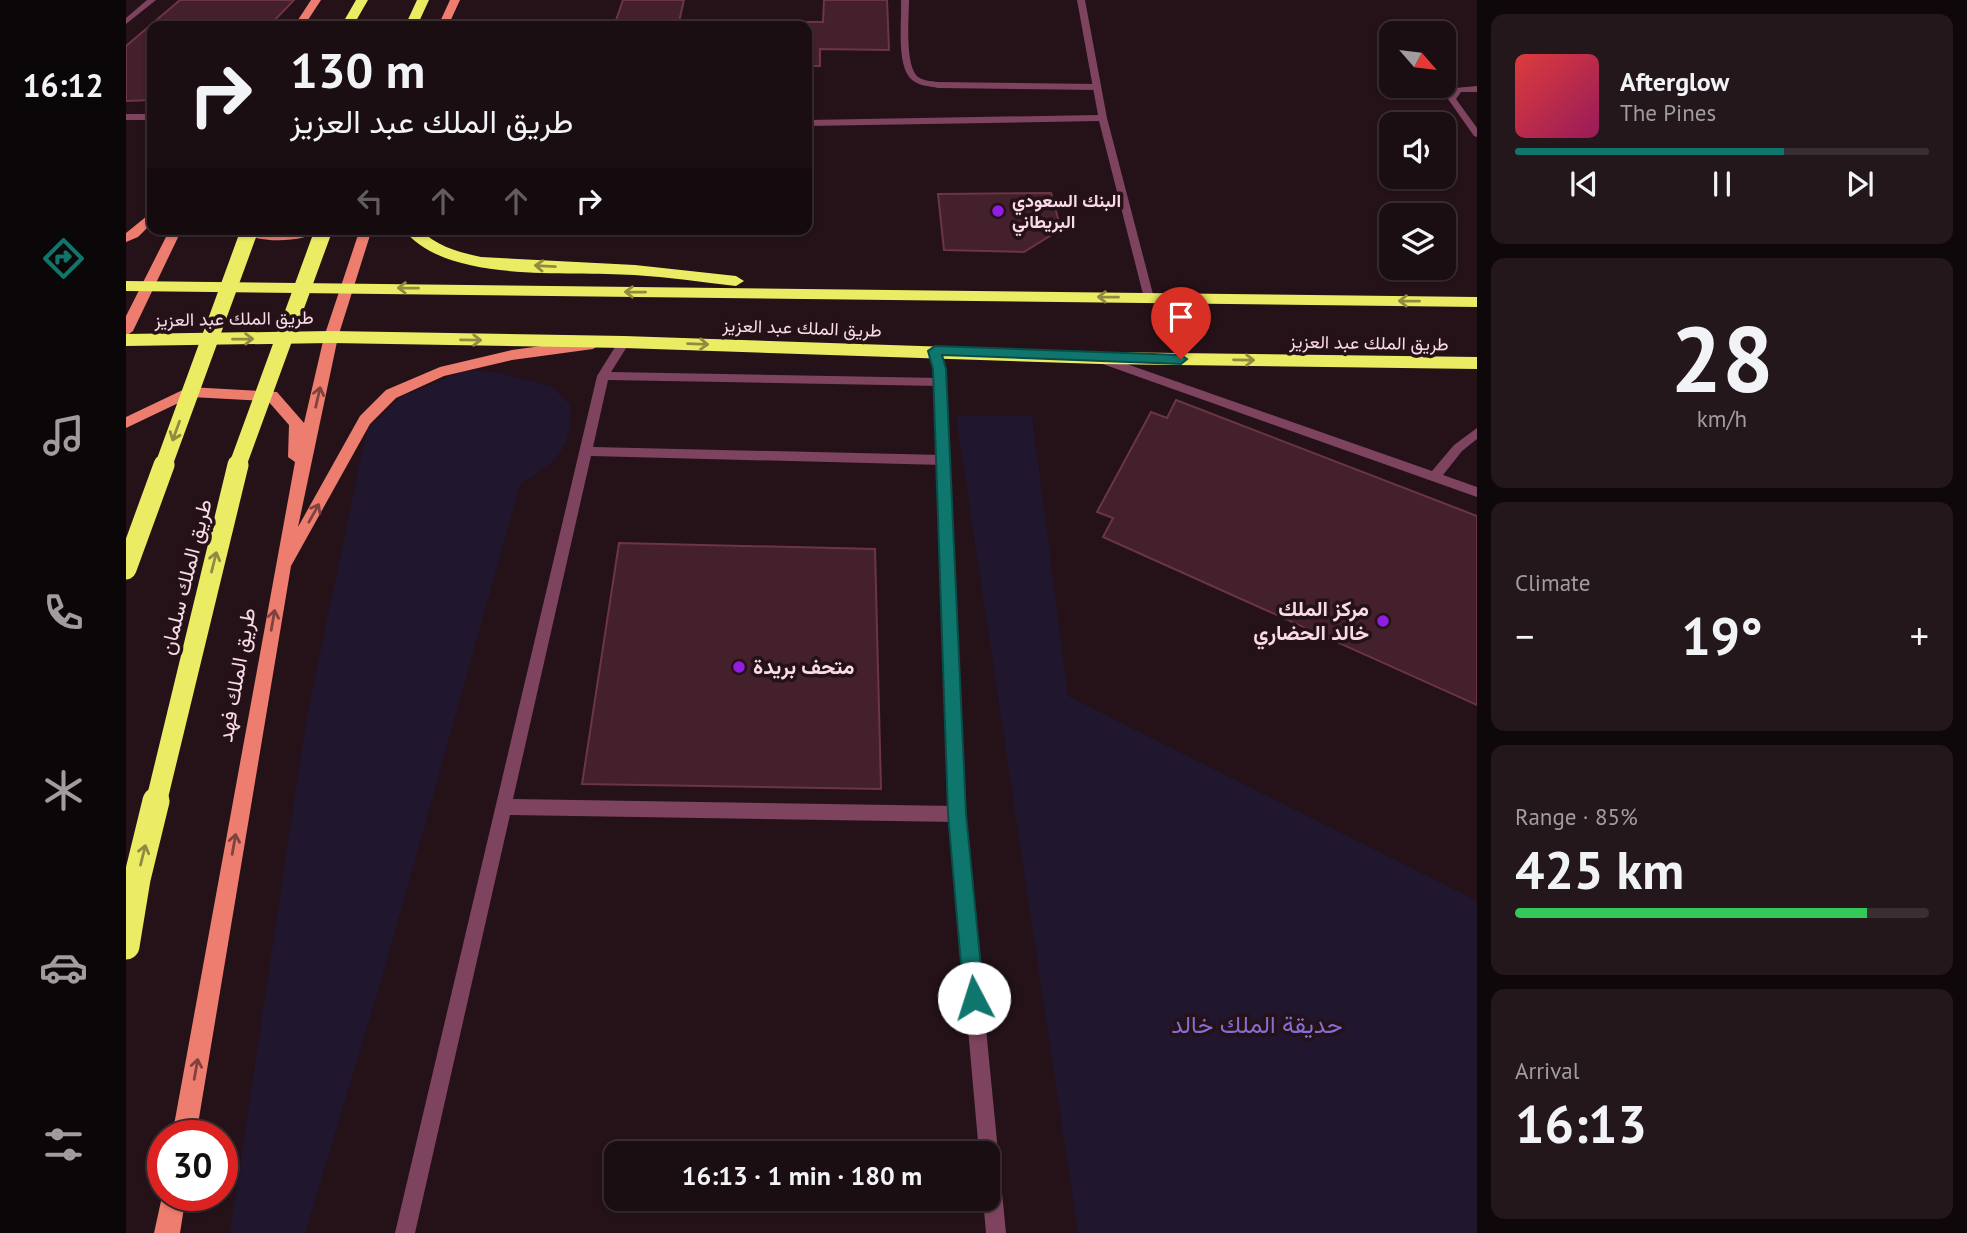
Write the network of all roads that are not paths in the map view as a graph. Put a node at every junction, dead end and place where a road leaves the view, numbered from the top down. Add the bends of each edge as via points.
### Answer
1 (152, 0) edge
2 (362, 0) edge
3 (423, 0) edge
4 (455, 0) edge
5 (905, 0) edge
6 (1081, 0) edge
7 (315, 2) edge
8 (298, 21) edge
9 (304, 21) edge
10 (349, 21) edge
11 (413, 21) edge
12 (445, 21) edge
13 (126, 22) edge
14 (1097, 87) junction
15 (1477, 89) edge
16 (126, 117) edge
17 (147, 117) edge
18 (1103, 118) junction
19 (812, 123) edge
20 (1477, 134) edge
21 (147, 221) edge
22 (173, 235) edge
23 (248, 235) edge
24 (259, 235) edge
25 (298, 235) edge
26 (322, 235) edge
27 (364, 235) edge
28 (416, 235) edge
29 (126, 238) edge
30 (126, 286) edge
31 (146, 286) junction
32 (346, 287) junction
33 (857, 294) junction
34 (1149, 298) junction
35 (1477, 302) edge
36 (126, 331) edge
37 (331, 337) junction
38 (126, 340) edge
39 (616, 342) junction
40 (935, 351) junction
41 (1100, 358) junction
42 (1477, 363) edge
43 (603, 376) junction
44 (940, 382) junction
45 (126, 423) edge
46 (1477, 432) edge
47 (586, 451) junction
48 (943, 460) junction
49 (1434, 477) junction
50 (1477, 492) edge
51 (295, 495) junction
52 (126, 569) edge
53 (282, 573) junction
54 (503, 807) junction
55 (957, 814) junction
56 (126, 946) edge
57 (187, 1120) edge
58 (171, 1211) edge
59 (167, 1233) edge
60 (405, 1233) edge
61 (996, 1233) edge

1 - 13 street
2 - 10 highway
3 - 11 highway
4 - 12 main road
5 - 14 street via 907,64 912,76 922,82
6 - 14 street
7 - 8 main road
7 - 9 main road
14 - 18 street
15 - 20 street via 1458,90 1452,99
16 - 17 street
18 - 19 street
18 - 34 street
21 - 29 main road
22 - 31 main road
23 -> 52 highway, bridge
24 - 25 main road
56 -> 26 highway, طريق الملك سلمان, bridge via 137,879 240,456
27 - 32 main road, طريق الملك فهد
33 -> 28 highway via 635,270 481,263 430,248
30 - 31 highway, طريق الملك عبد العزيز
31 - 32 highway, طريق الملك عبد العزيز
31 - 36 main road
33 -> 32 highway, طريق الملك عبد العزيز
32 - 37 main road, طريق الملك فهد
34 -> 33 highway, طريق الملك عبد العزيز
35 -> 34 highway, طريق الملك عبد العزيز
38 -> 37 highway, طريق الملك عبد العزيز
37 -> 39 highway, طريق الملك عبد العزيز
51 -> 37 main road, طريق الملك فهد
39 -> 40 highway, طريق الملك عبد العزيز
39 - 43 street
53 -> 39 main road via 365,420 391,394 440,372 512,355
40 - 41 highway, طريق الملك عبد العزيز
40 - 44 street
41 -> 42 highway, طريق الملك عبد العزيز
41 - 49 street
43 - 44 street
43 - 47 street
44 - 48 street
45 - 51 main road via 189,392 272,396 297,424
46 - 49 street
47 - 48 street
47 - 54 street
48 - 55 street
49 - 50 street
51 - 53 main road, طريق الملك فهد
57 -> 53 main road, طريق الملك فهد
54 - 55 street
54 - 60 street
55 - 61 street
58 - 59 main road

